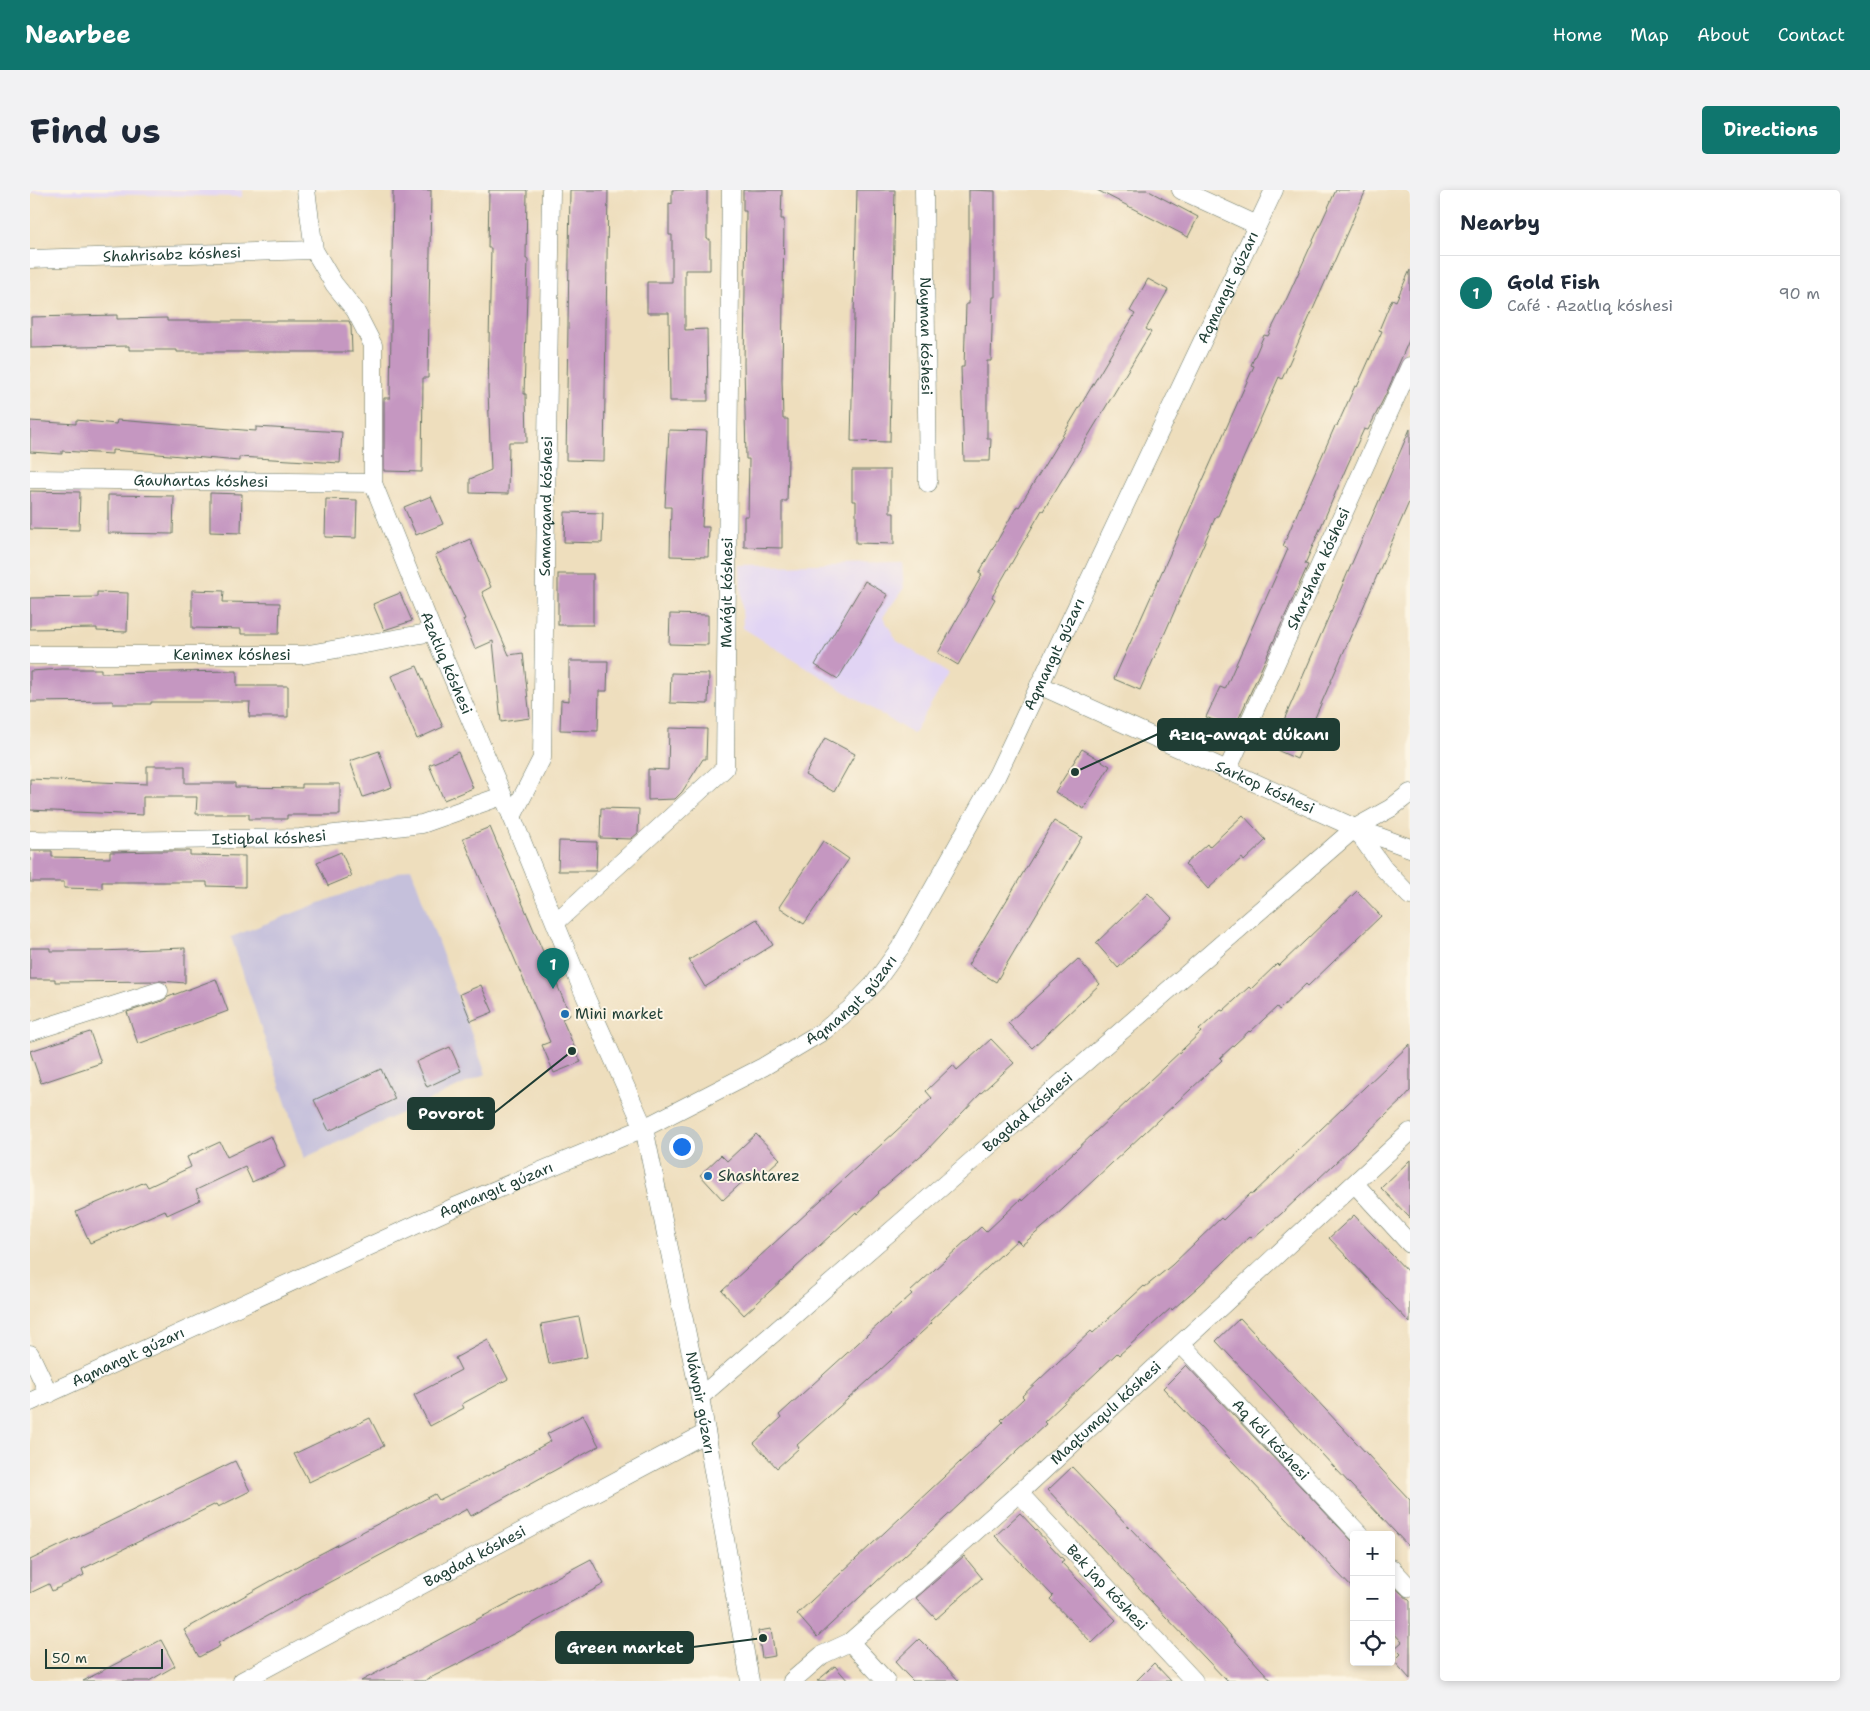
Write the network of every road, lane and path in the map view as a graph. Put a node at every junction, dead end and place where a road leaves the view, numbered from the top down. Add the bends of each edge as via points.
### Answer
1 (306, 190) edge
2 (551, 190) edge
3 (731, 190) edge
4 (924, 190) edge
5 (1181, 190) edge
6 (1274, 190) edge
7 (1257, 224) junction
8 (314, 250) junction
9 (30, 259) edge
10 (1410, 366) edge
11 (30, 479) edge
12 (928, 483) dead end
13 (373, 484) junction
14 (433, 632) junction
15 (30, 655) edge
16 (1039, 685) junction
17 (1227, 771) junction
18 (1410, 793) edge
19 (502, 796) junction
20 (512, 817) junction
21 (1355, 828) junction
22 (30, 840) edge
23 (1410, 848) edge
24 (1410, 896) edge
25 (556, 922) junction
26 (159, 991) dead end
27 (30, 1032) edge
28 (644, 1128) junction
29 (1410, 1132) edge
30 (1355, 1184) junction
31 (1410, 1244) edge
32 (1181, 1344) junction
33 (30, 1354) edge
34 (49, 1394) junction
35 (700, 1397) junction
36 (30, 1402) edge
37 (706, 1433) junction
38 (1019, 1492) junction
39 (1356, 1531) edge
40 (1395, 1572) edge
41 (1410, 1588) edge
42 (850, 1642) junction
43 (242, 1681) edge
44 (750, 1681) edge
45 (792, 1681) edge
46 (886, 1681) edge
47 (1194, 1681) edge

1 - 8 street, Azatlıq kóshesi
2 - 20 street, Samarqand kóshesi via 542,758
3 - 25 street, Mańǵıt kóshesi via 725,768
4 - 12 street, Nayman kóshesi
5 - 7 street
6 - 7 street, Aqmangıt gúzarı
7 - 16 street, Aqmangıt gúzarı
8 - 9 street, Shahrisabz kóshesi
8 - 13 street, Azatlıq kóshesi via 334,284 355,310 373,345
10 - 17 street, Sharshara kóshesi
11 - 13 street, Gauhartas kóshesi
13 - 14 street, Azatlıq kóshesi
14 - 15 street, Kenimex kóshesi via 303,656
14 - 19 street, Azatlıq kóshesi
16 - 17 street, Sarkop kóshesi
16 - 28 street, Aqmangıt gúzarı via 997,775 916,921 874,984 825,1030 763,1067
17 - 21 street, Sarkop kóshesi
18 - 21 street, Bagdad kóshesi
19 - 20 street, Azatlıq kóshesi
19 - 22 street, Istiqbal kóshesi via 422,824 300,838
20 - 25 street, Azatlıq kóshesi
21 - 23 street, Sarkop kóshesi
21 - 24 street via 1384,868
21 - 35 street, Bagdad kóshesi
25 - 28 street, Azatlıq kóshesi
26 - 27 street
28 - 34 street, Aqmangıt gúzarı via 457,1206
28 - 35 street, Náwpir gúzarı
29 - 30 street, Maqtumqulı kóshesi
30 - 31 street
30 - 32 street, Maqtumqulı kóshesi
32 - 38 street, Maqtumqulı kóshesi
32 - 39 street, Aq kól kóshesi
33 - 34 street
34 - 36 street, Aqmangıt gúzarı
35 - 37 street, Náwpir gúzarı
37 - 43 street, Bagdad kóshesi
37 - 44 street, Náwpir gúzarı
38 - 42 street, Maqtumqulı kóshesi
38 - 47 street, Bek jap kóshesi
40 - 41 street
42 - 45 street, Maqtumqulı kóshesi via 822,1655
42 - 46 street

